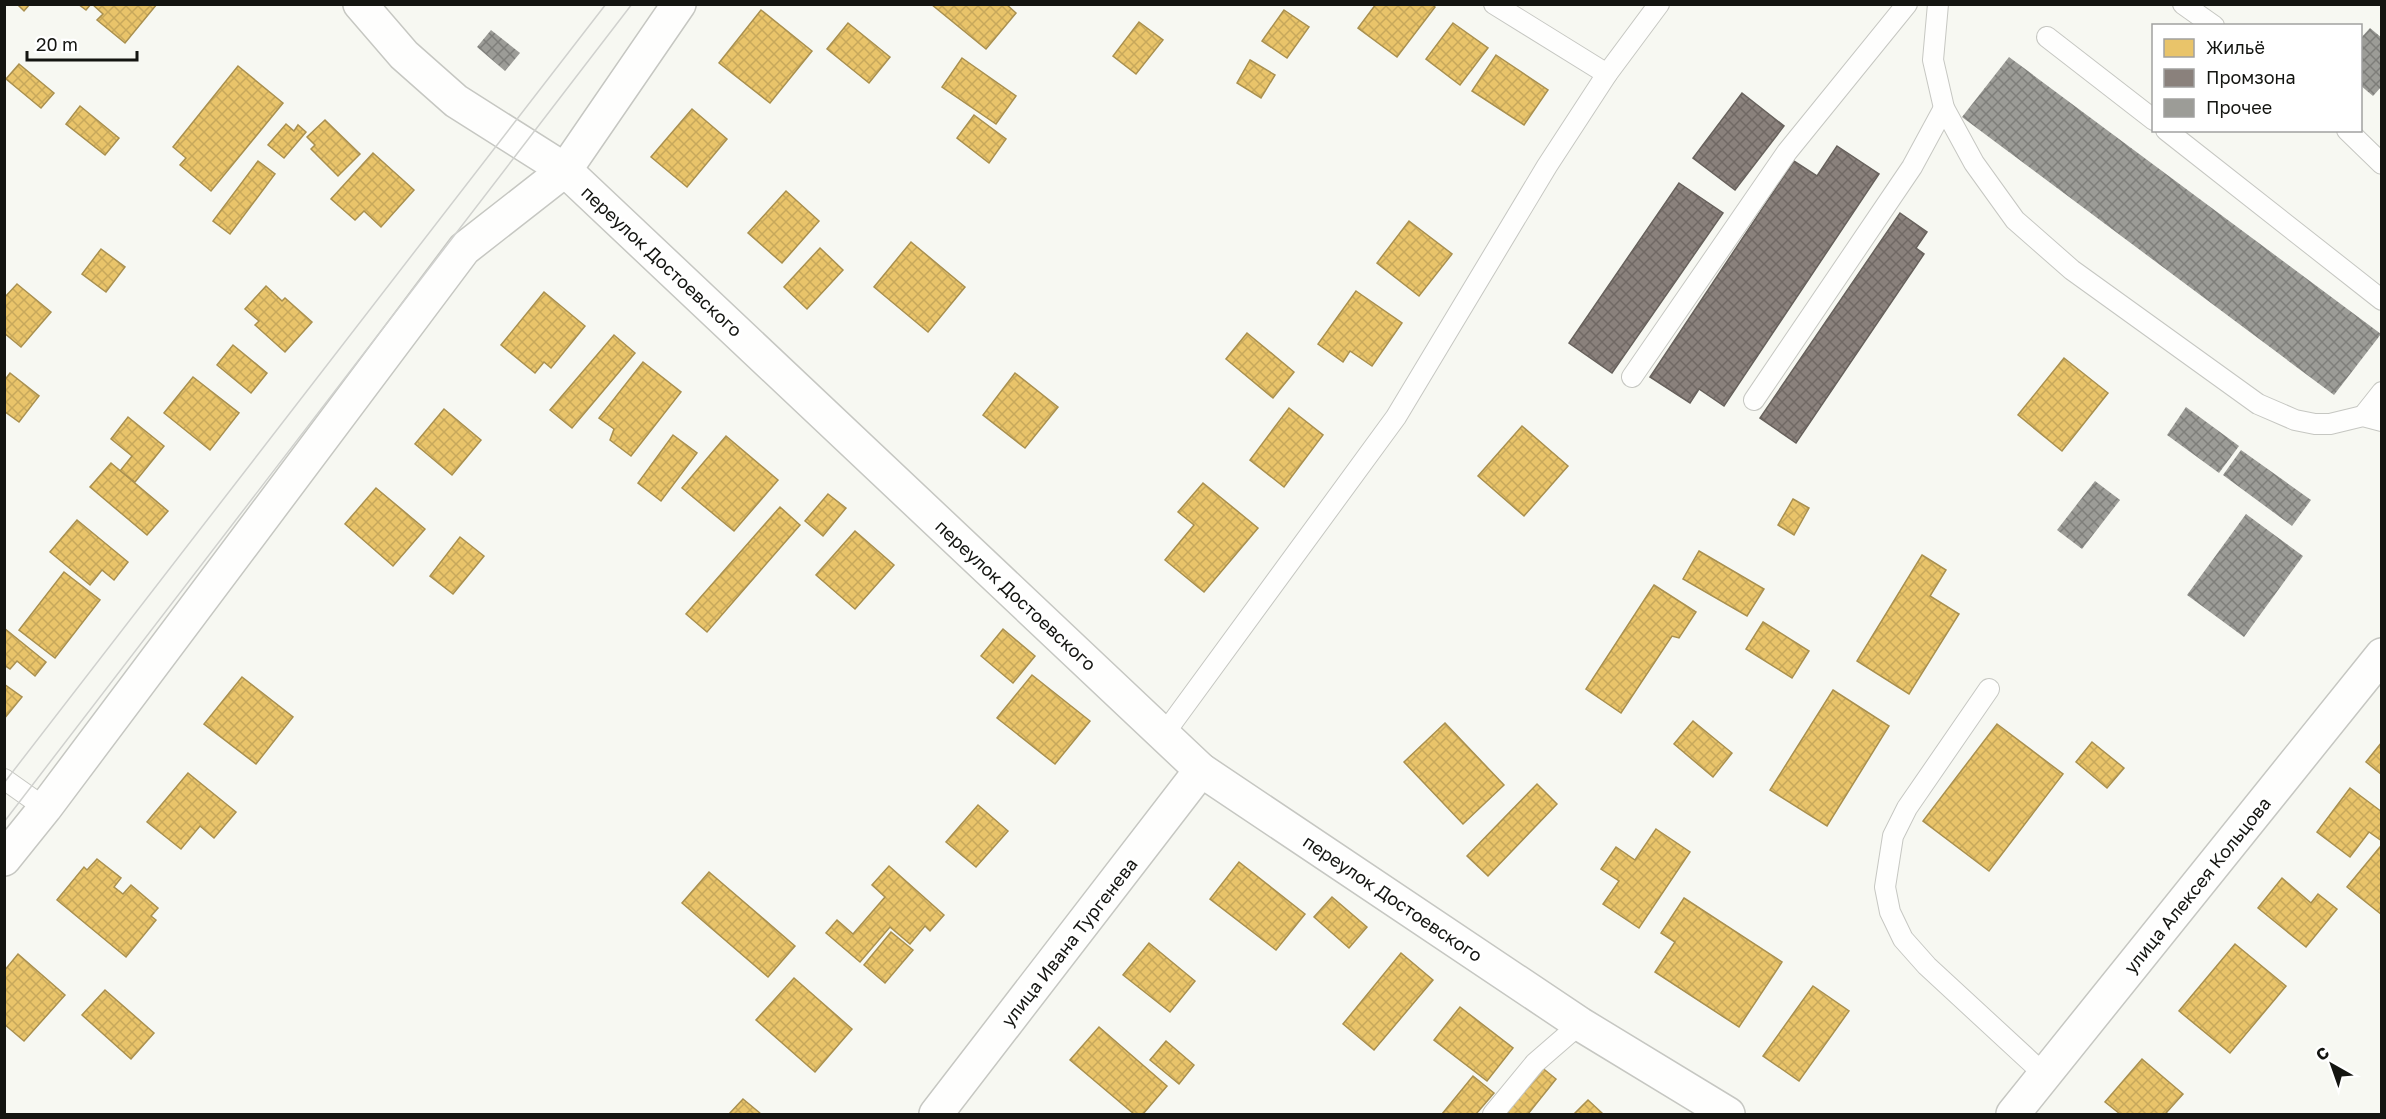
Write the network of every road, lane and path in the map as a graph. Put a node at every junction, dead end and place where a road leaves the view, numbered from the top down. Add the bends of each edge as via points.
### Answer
1 (360, 4) edge
2 (679, 4) edge
3 (1494, 4) edge
4 (1659, 4) edge
5 (1907, 4) edge
6 (1938, 4) edge
7 (2183, 4) edge
8 (2211, 24) edge
9 (2047, 37) dead end
10 (1607, 74) junction
11 (1944, 108) junction
12 (2152, 118) edge
13 (2169, 132) edge
14 (2349, 132) edge
15 (2382, 164) edge
16 (565, 170) junction
17 (2382, 300) edge
18 (1632, 377) dead end
19 (2382, 392) edge
20 (1754, 400) dead end
21 (2372, 418) edge
22 (2382, 655) edge
23 (1989, 689) dead end
24 (1164, 734) junction
25 (1201, 770) junction
26 (4, 779) edge
27 (45, 808) junction
28 (4, 859) edge
29 (1580, 1024) junction
30 (2045, 1075) junction
31 (936, 1114) edge
32 (1493, 1114) edge
33 (1728, 1114) edge
34 (2013, 1114) edge

1 - 16 street, переулок Достоевского via 404,55 456,100
2 - 16 street
3 - 10 lane
4 - 10 lane
5 - 18 lane via 1787,152
6 - 11 lane via 1933,60
7 - 8 lane
9 - 12 lane
10 - 24 lane via 1475,281 1396,417
11 - 20 lane via 1912,167
11 - 21 lane via 1974,163 2015,220 2072,270 2275,413 2316,424
13 - 17 lane
14 - 15 lane
16 - 24 street, переулок Достоевского
16 - 27 street via 464,249
19 - 21 lane
22 - 30 street, улица Алексея Кольцова
23 - 30 lane via 1907,808 1893,836 1886,887 1890,912 1904,939 1926,966
24 - 25 street, переулок Достоевского
25 - 29 street, переулок Достоевского
25 - 31 street, улица Ивана Тургенева
26 - 27 lane
27 - 28 street
29 - 32 lane via 1543,1054
29 - 33 street, переулок Достоевского
30 - 34 street, улица Алексея Кольцова

